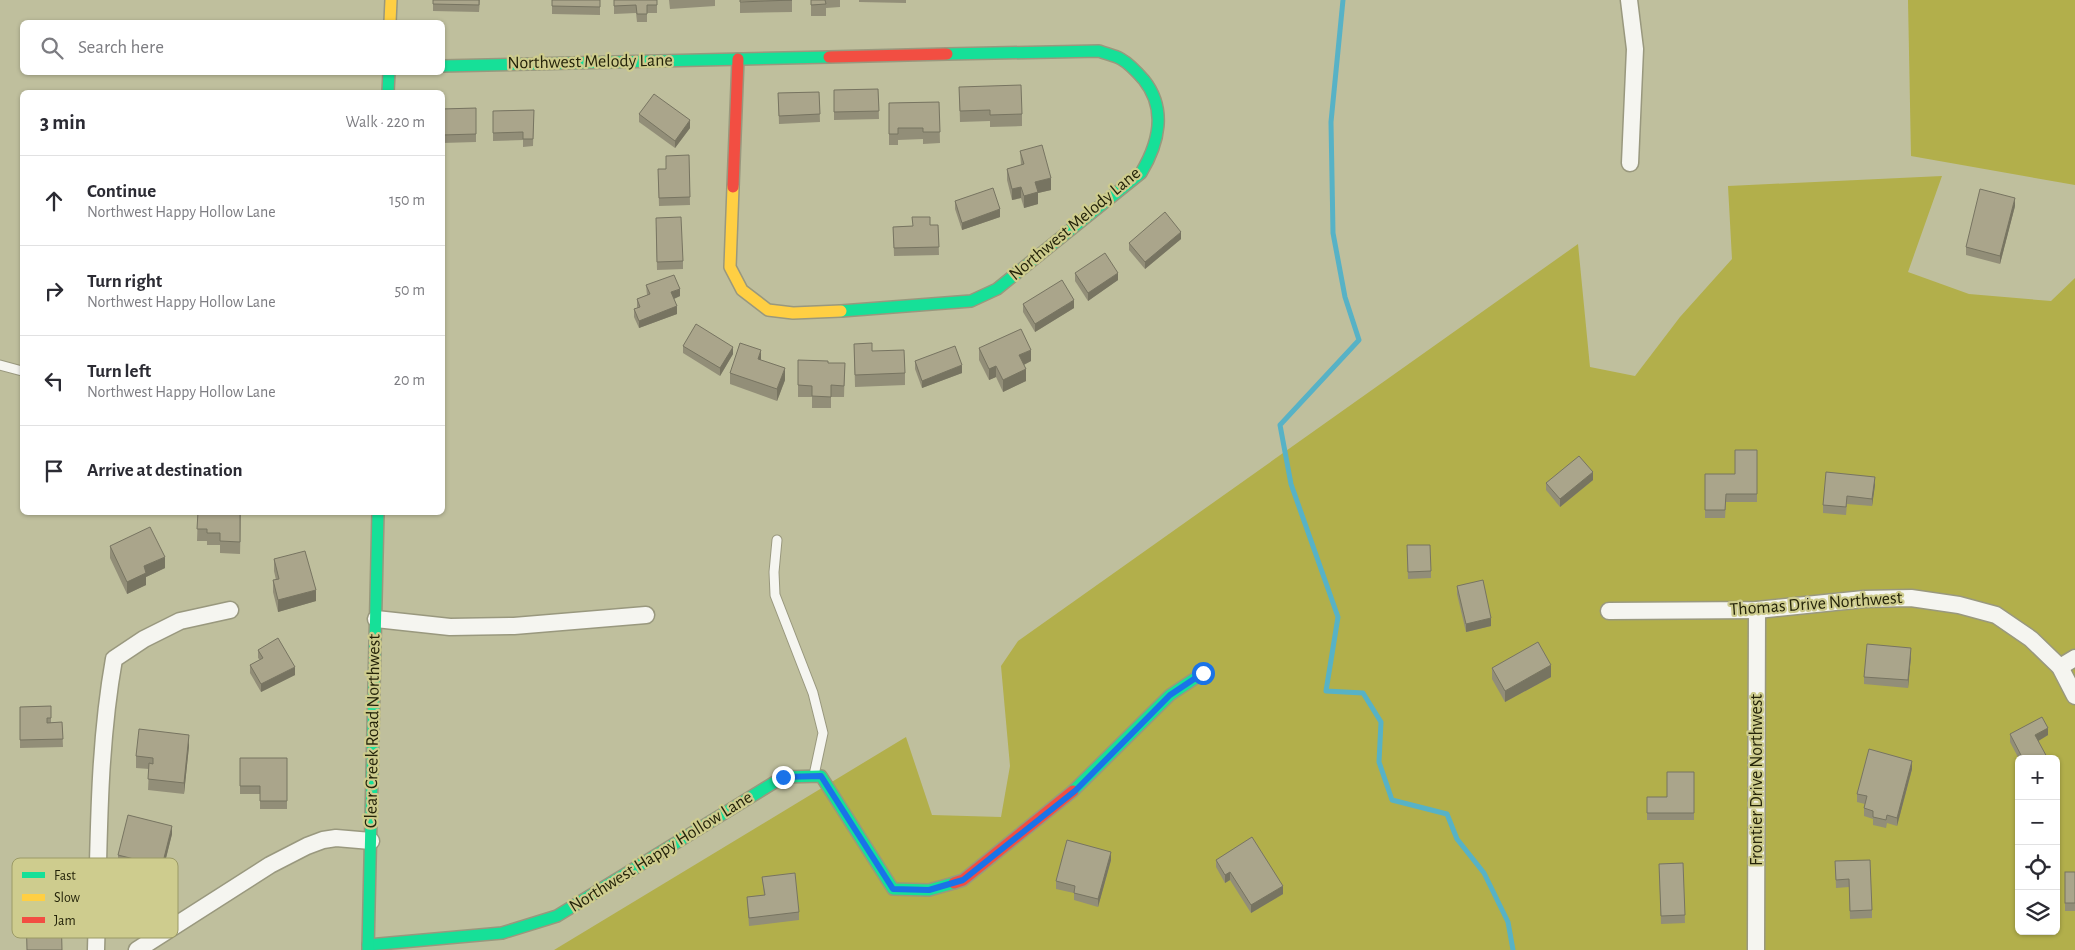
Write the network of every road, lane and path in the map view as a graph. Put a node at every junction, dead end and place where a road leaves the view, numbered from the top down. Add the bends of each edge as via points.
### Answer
1 (391, 0) edge
2 (1630, 0) edge
3 (390, 20) edge
4 (738, 59) junction
5 (445, 66) edge
6 (389, 75) edge
7 (388, 90) edge
8 (1630, 163) dead end
9 (0, 365) edge
10 (20, 370) edge
11 (378, 515) edge
12 (777, 540) dead end
13 (230, 610) dead end
14 (1757, 610) junction
15 (1609, 611) dead end
16 (646, 616) dead end
17 (376, 619) junction
18 (2075, 658) edge
19 (2060, 667) junction
20 (1203, 673) dead end
21 (2075, 696) edge
22 (813, 776) junction
23 (370, 842) junction
24 (99, 858) edge
25 (178, 924) edge
26 (156, 938) edge
27 (368, 948) edge
28 (137, 950) edge
29 (1756, 950) edge

1 - 3 street
2 - 8 street via 1635,49
4 - 4 street, Northwest Melody Lane via 730,267 742,290 768,310 816,313 971,301 997,288 1141,173 1158,139 1156,97 1145,80 1123,60 1099,51
4 - 5 street, Northwest Melody Lane
6 - 7 street
9 - 10 lane
11 - 17 street, Clear Creek Road Northwest
12 - 22 lane via 775,595 813,693 823,733
13 - 24 street via 180,621 114,659 103,747
14 - 15 street, Thomas Drive Northwest
14 - 19 street, Thomas Drive Northwest via 1892,598 1959,604 1996,615 2031,639
14 - 29 street, Frontier Drive Northwest
16 - 17 street via 450,627
17 - 23 street, Clear Creek Road Northwest
18 - 19 street
19 - 21 street, Thomas Drive Northwest
20 - 22 street via 1170,695 1076,790 963,880 929,890 893,889 821,776
22 - 27 street, Northwest Happy Hollow Lane via 783,777 557,916 502,933
23 - 25 street via 336,838 306,846
23 - 27 street, Clear Creek Road Northwest
26 - 28 street

